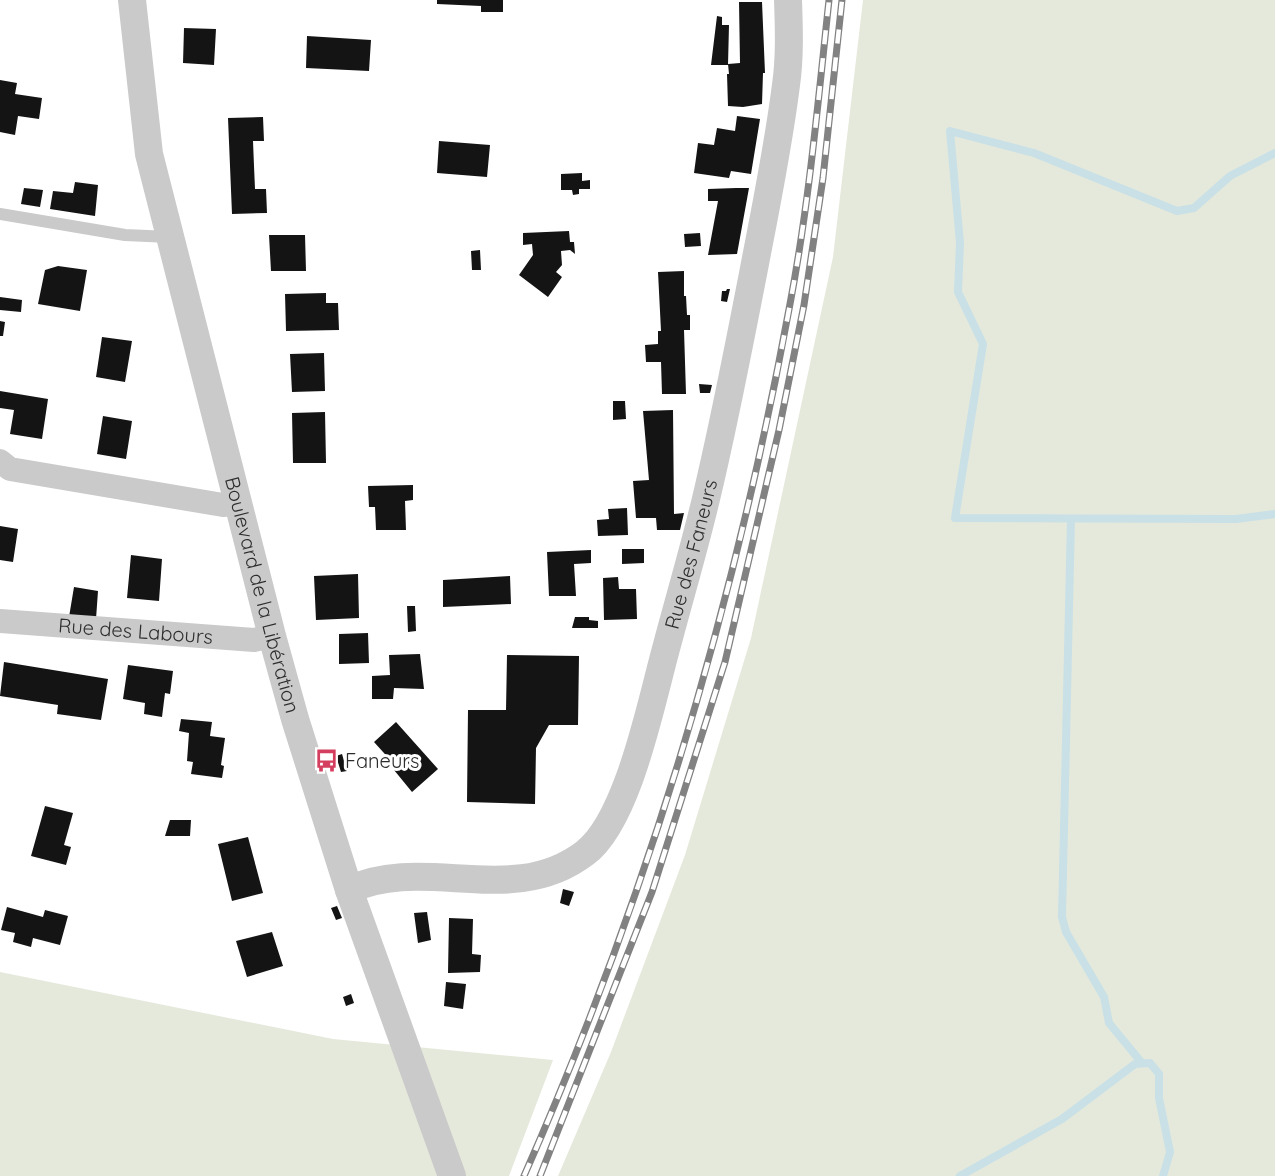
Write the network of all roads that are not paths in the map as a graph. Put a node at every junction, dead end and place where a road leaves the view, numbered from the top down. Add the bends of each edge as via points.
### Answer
1 (132, 0) edge
2 (788, 0) edge
3 (0, 214) edge
4 (170, 237) junction
5 (0, 461) edge
6 (238, 503) junction
7 (0, 621) edge
8 (272, 636) junction
9 (349, 890) junction
10 (452, 1176) edge

1 - 4 street, Boulevard de la Libération via 149,154
2 - 9 street, Rue des Faneurs via 787,82 739,350 703,512 637,756 613,816 601,838 586,852 566,866 536,878 507,882 411,878 364,883
3 - 4 lane via 125,235
4 - 6 street, Boulevard de la Libération
5 - 6 street via 10,469 223,505
6 - 8 street, Boulevard de la Libération
7 - 8 street, Rue des Labours via 254,640
8 - 9 street, Boulevard de la Libération
9 - 10 street, Boulevard de la Libération

